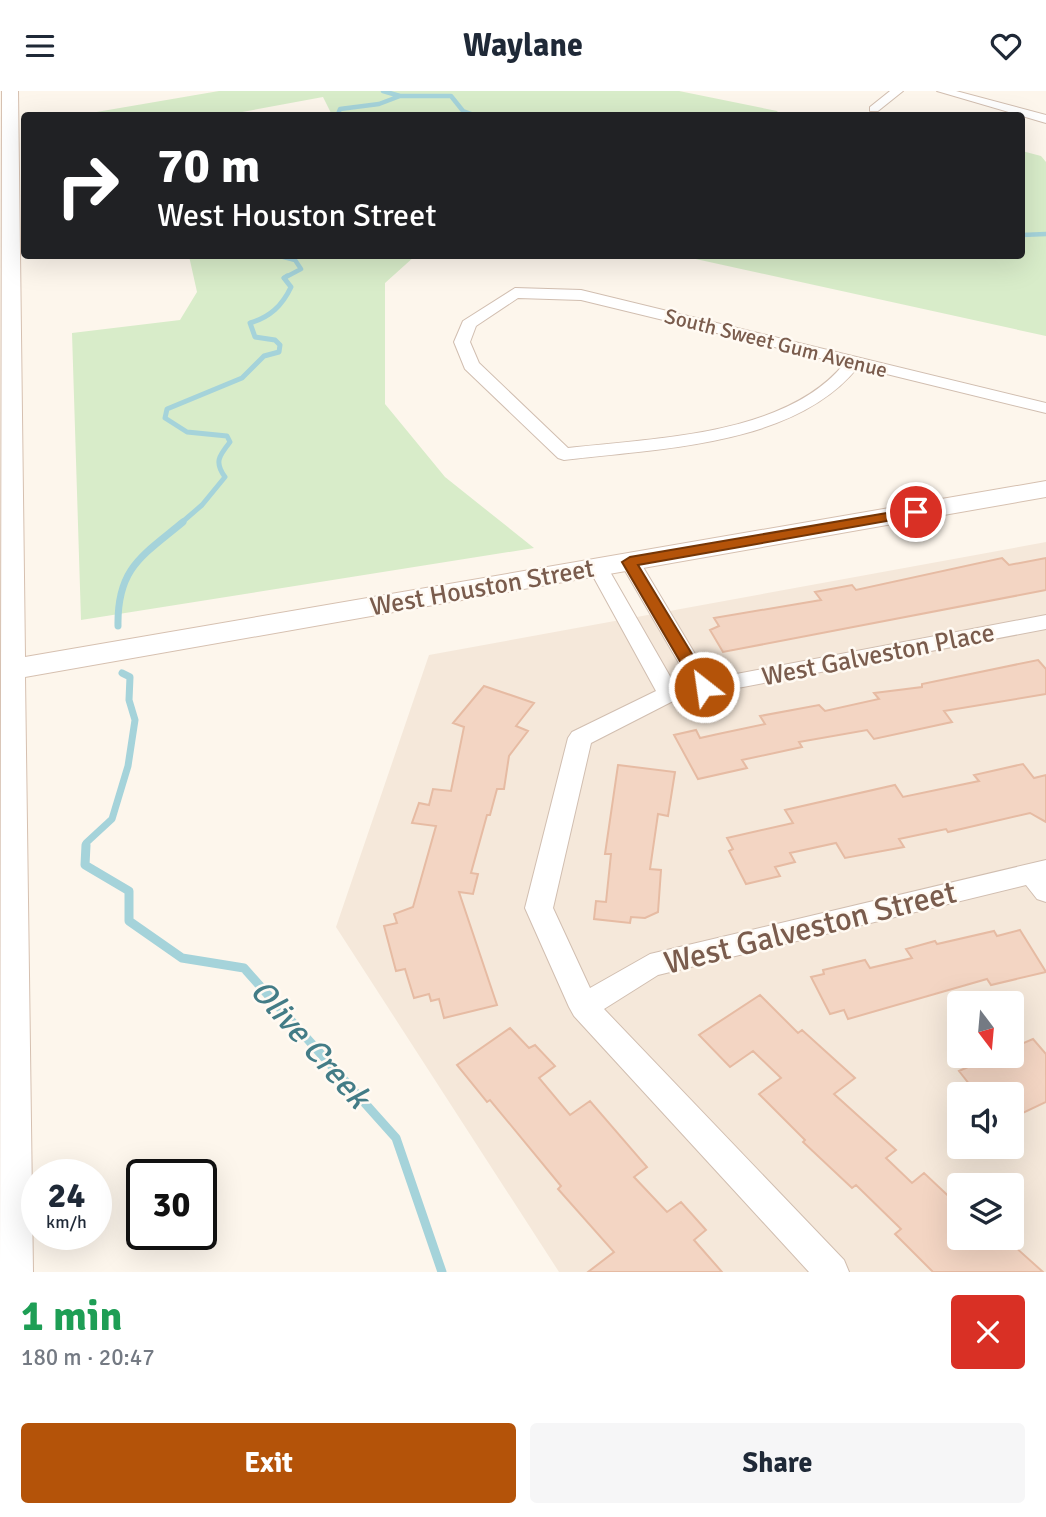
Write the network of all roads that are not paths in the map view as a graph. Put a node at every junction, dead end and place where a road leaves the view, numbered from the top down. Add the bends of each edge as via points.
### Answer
1 (10, 91) edge
2 (897, 91) edge
3 (943, 91) edge
4 (874, 109) dead end
5 (1020, 112) edge
6 (1025, 113) edge
7 (1046, 119) edge
8 (6, 295) edge
9 (853, 363) junction
10 (1043, 410) edge
11 (1046, 489) edge
12 (630, 562) junction
13 (598, 567) junction
14 (1046, 622) edge
15 (6, 671) edge
16 (704, 687) junction
17 (669, 694) junction
18 (1041, 879) edge
19 (584, 1007) junction
20 (5, 1226) edge
21 (9, 1272) edge
22 (832, 1272) edge

1 - 8 street
2 - 4 street
3 - 5 street
6 - 7 street
8 - 15 street
9 - 9 street, South Sweet Gum Avenue via 581,295 515,293 469,324 462,342 471,365 564,454 725,432 779,417 832,388
9 - 10 street, South Sweet Gum Avenue
11 - 12 street, West Houston Street
12 - 13 street, West Houston Street
12 - 16 street
13 - 15 street, West Houston Street
13 - 17 street
14 - 16 street, West Galveston Place
15 - 20 street
16 - 17 street, West Galveston Place
17 - 19 street, West Galveston Place via 580,739 539,908
18 - 19 street, West Galveston Street via 650,965
19 - 22 street, West Galveston Place
20 - 21 street

